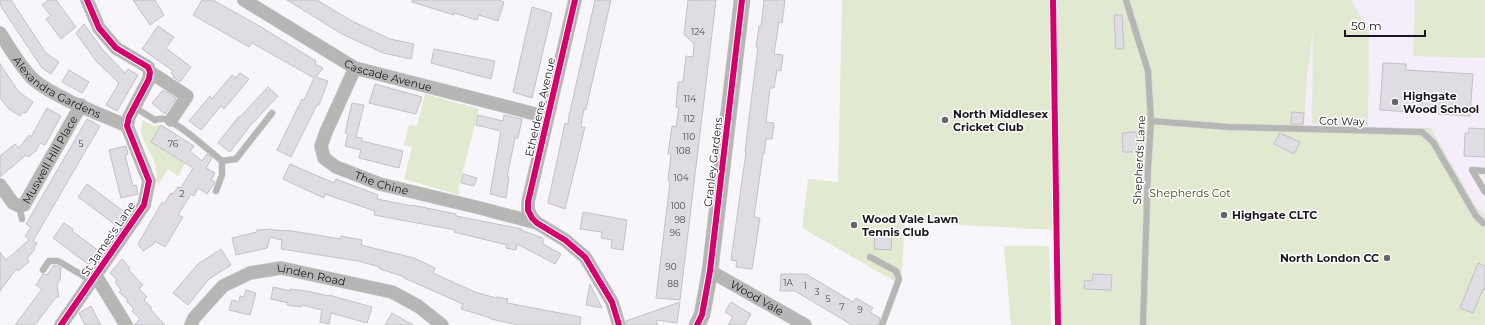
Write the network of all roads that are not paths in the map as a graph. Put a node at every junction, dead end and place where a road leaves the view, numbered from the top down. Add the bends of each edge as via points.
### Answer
1 (87, 0) edge
2 (244, 0) edge
3 (575, 0) edge
4 (742, 0) edge
5 (1126, 0) edge
6 (0, 33) edge
7 (355, 68) junction
8 (150, 72) junction
9 (81, 105) junction
10 (134, 107) junction
11 (272, 112) dead end
12 (548, 117) junction
13 (171, 120) dead end
14 (1151, 120) junction
15 (127, 126) junction
16 (222, 161) junction
17 (1485, 171) edge
18 (0, 185) edge
19 (216, 191) dead end
20 (1485, 192) edge
21 (534, 220) junction
22 (1483, 223) dead end
23 (870, 258) dead end
24 (43, 270) dead end
25 (710, 271) junction
26 (94, 279) junction
27 (61, 325) edge
28 (126, 325) edge
29 (191, 325) edge
30 (442, 325) edge
31 (619, 325) edge
32 (696, 325) edge
33 (805, 325) edge
34 (882, 325) edge
35 (1143, 325) edge

1 - 8 street via 99,28 116,48 148,67
2 - 7 street, Cascade Avenue
3 - 12 street, Etheldene Avenue
4 - 25 street, Cranley Gardens
5 - 14 lane, Shepherds Lane via 1148,72
6 - 9 street, Alexandra Gardens via 34,80
7 - 12 street, Cascade Avenue
7 - 21 street, The Chine via 321,146 324,158 336,167 380,184
8 - 10 street via 149,79
8 - 13 street via 187,96
9 - 15 street, Alexandra Gardens
9 - 18 street, Muswell Hill Place via 20,213
10 - 15 street
10 - 16 lane via 187,133
11 - 16 lane via 236,160
12 - 21 street, Etheldene Avenue via 528,202 528,210
14 - 22 lane, Cot Way via 1229,128 1422,132 1434,142 1476,216
14 - 35 lane, Shepherds Lane
15 - 26 street, St James's Lane via 148,181 147,194 144,205
16 - 19 lane via 222,175
17 - 20 lane via 1472,170
21 - 31 street, The Chine via 565,240 585,257 612,302
23 - 34 lane via 896,271 899,279
24 - 26 lane via 49,261 58,260
25 - 32 street, Cranley Gardens via 702,314
25 - 33 street, Wood Vale
26 - 27 street, St James's Lane
26 - 28 street
29 - 30 street, Linden Road via 194,318 223,286 250,272 281,268 392,292 418,306

